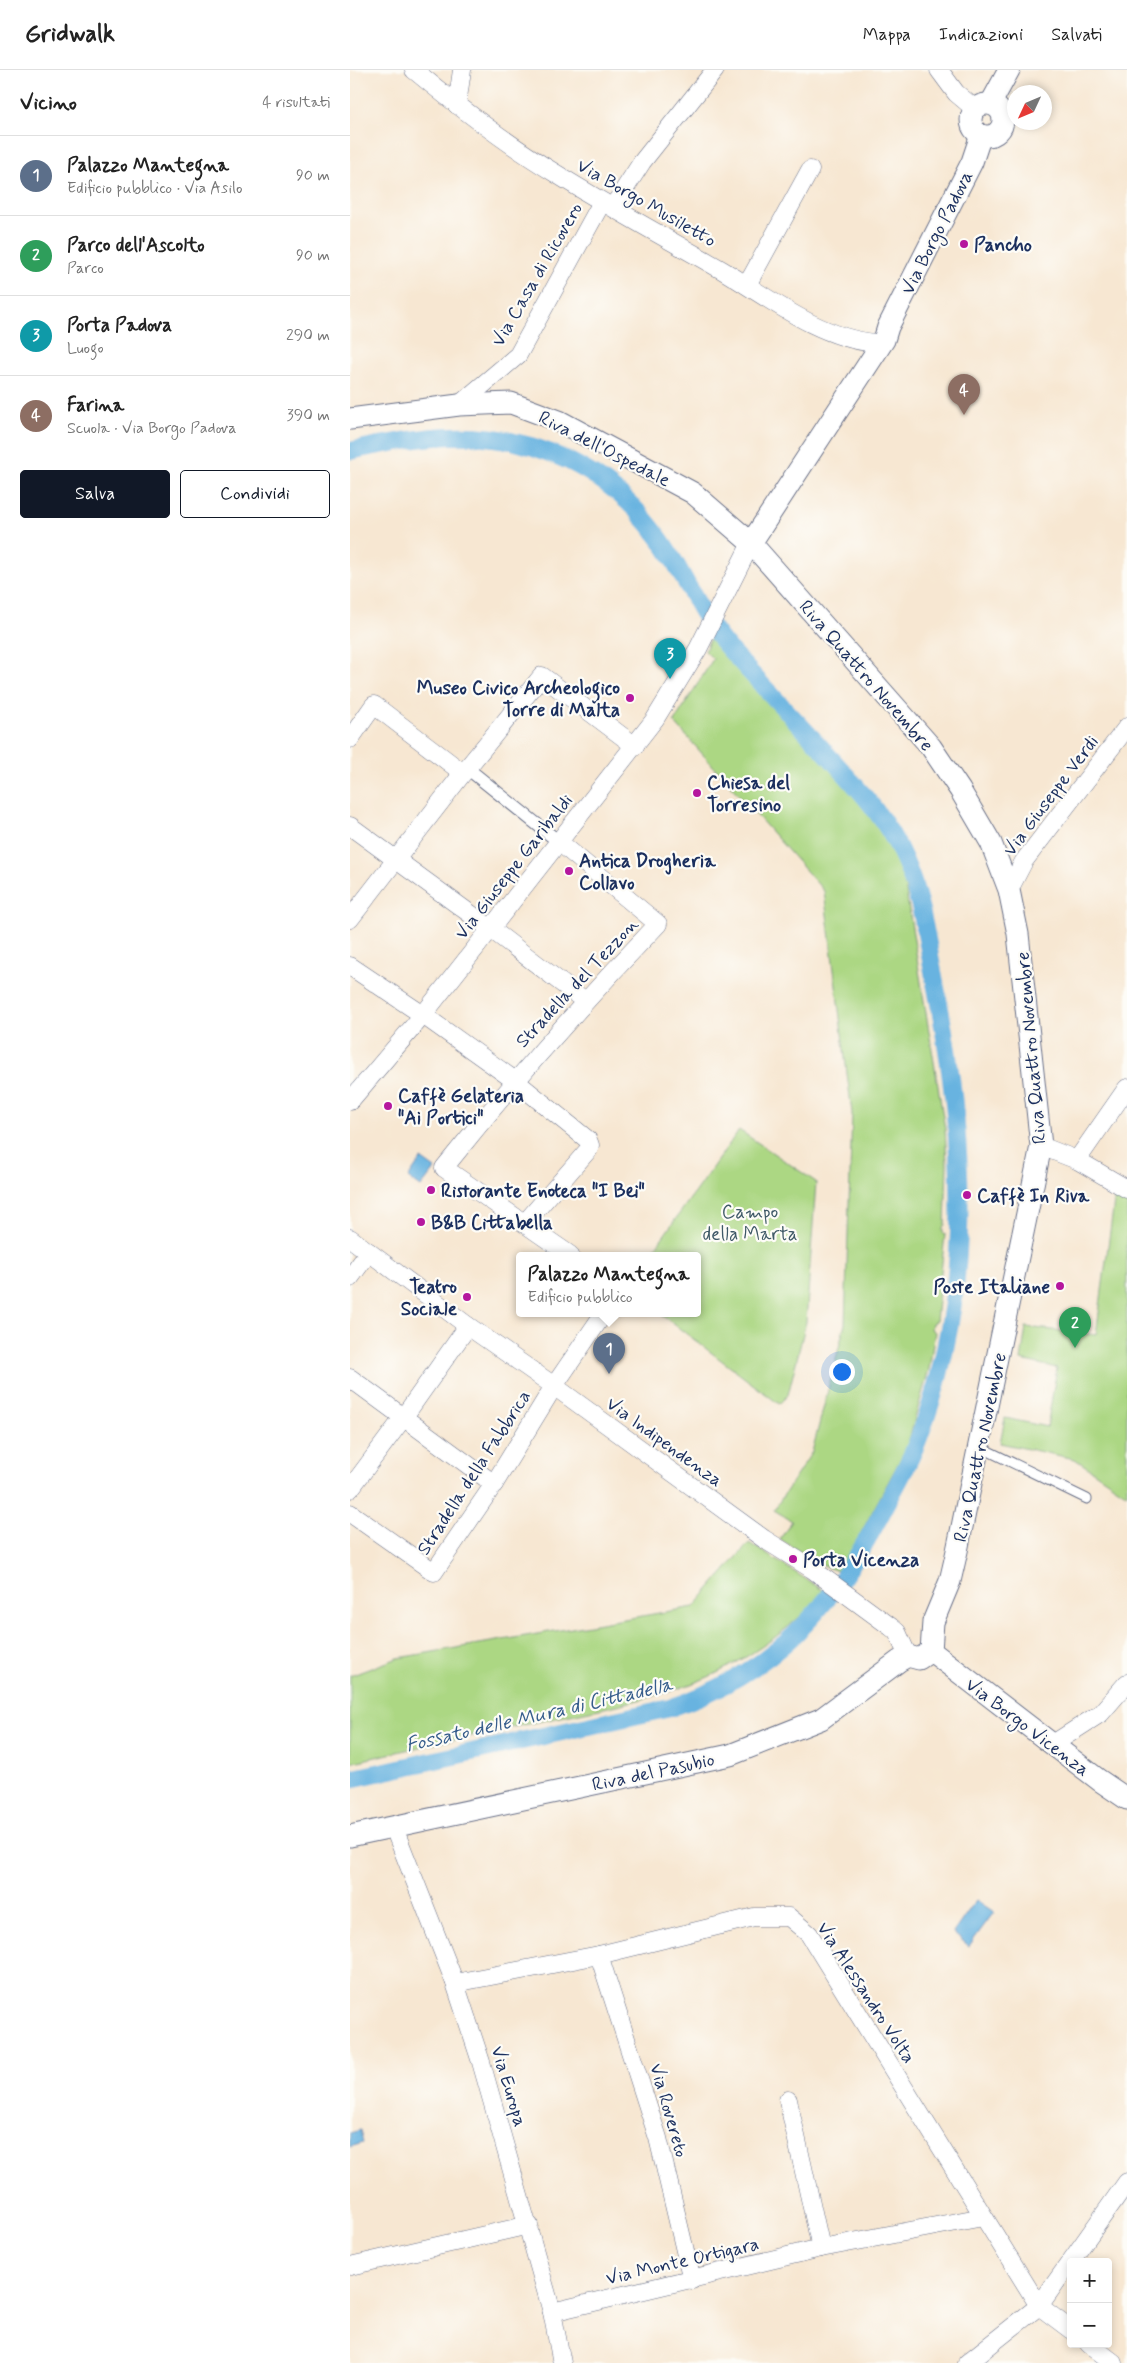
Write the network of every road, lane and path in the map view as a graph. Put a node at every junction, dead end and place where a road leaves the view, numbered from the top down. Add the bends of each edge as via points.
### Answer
1 (414, 70) edge
2 (462, 70) edge
3 (715, 70) edge
4 (939, 70) edge
5 (1009, 70) edge
6 (457, 105) junction
7 (983, 106) junction
8 (981, 135) junction
9 (810, 170) dead end
10 (608, 204) junction
11 (747, 285) junction
12 (881, 335) junction
13 (459, 405) junction
14 (350, 419) edge
15 (751, 543) junction
16 (1125, 734) edge
17 (350, 739) edge
18 (635, 746) junction
19 (465, 771) junction
20 (350, 826) edge
21 (559, 842) junction
22 (397, 860) junction
23 (1009, 890) junction
24 (350, 919) edge
25 (492, 928) junction
26 (350, 966) edge
27 (585, 1001) junction
28 (424, 1015) junction
29 (514, 1080) junction
30 (1127, 1088) edge
31 (350, 1100) edge
32 (1040, 1146) junction
33 (1077, 1160) junction
34 (1127, 1188) edge
35 (525, 1223) junction
36 (350, 1238) edge
37 (369, 1252) junction
38 (566, 1252) edge
39 (350, 1278) edge
40 (601, 1317) edge
41 (468, 1326) junction
42 (350, 1378) edge
43 (554, 1386) junction
44 (403, 1418) junction
45 (979, 1446) junction
46 (494, 1484) junction
47 (350, 1489) edge
48 (1087, 1499) dead end
49 (350, 1513) edge
50 (931, 1641) junction
51 (908, 1656) junction
52 (1127, 1683) edge
53 (1053, 1744) junction
54 (1127, 1799) edge
55 (394, 1828) junction
56 (350, 1836) edge
57 (599, 1954) junction
58 (455, 1983) junction
59 (788, 2100) dead end
60 (1127, 2182) edge
61 (983, 2217) junction
62 (529, 2225) junction
63 (821, 2248) junction
64 (350, 2266) edge
65 (692, 2280) junction
66 (1039, 2306) junction
67 (552, 2312) junction
68 (1067, 2327) edge
69 (1094, 2348) edge
70 (562, 2363) edge
71 (967, 2363) edge
72 (1114, 2363) edge

1 - 6 street, Via Borgo Musiletto
2 - 6 street
3 - 10 street, Via Casa di Ricovero
4 - 7 street via 956,93
5 - 7 street
6 - 10 street, Via Borgo Musiletto via 553,172
7 - 8 street via 971,121
7 - 8 street via 1001,110 1004,122 998,132
8 - 12 street, Via Borgo Padova via 972,162
9 - 11 street
10 - 11 street, Via Borgo Musiletto
10 - 13 street, Via Casa di Ricovero via 518,355
11 - 12 street, Via Borgo Musiletto via 803,319 856,341
12 - 15 street, Via Borgo Padova via 860,376
13 - 14 street, Riva dell'Ospedale
13 - 15 street, Riva dell'Ospedale via 511,403 559,421 693,493
15 - 18 street, Via Giuseppe Garibaldi via 698,649
15 - 23 street, Riva Quattro Novembre via 931,747 991,843
16 - 23 street, Via Giuseppe Verdi via 1024,861
17 - 19 street via 374,705
18 - 19 street via 542,676
18 - 21 street, Via Giuseppe Garibaldi
19 - 21 street
19 - 22 street
20 - 22 street
21 - 25 street, Via Giuseppe Garibaldi
21 - 27 street, Stradella del Tezzon via 658,924
22 - 24 street
22 - 25 street
23 - 32 street, Riva Quattro Novembre via 1026,988
25 - 27 street
25 - 28 street, Via Giuseppe Garibaldi
26 - 28 street
27 - 29 street, Stradella del Tezzon
28 - 29 street
28 - 31 street, Via Giuseppe Garibaldi
29 - 35 street via 590,1145
29 - 35 street, Stradella del Tezzon via 444,1168
30 - 33 street
32 - 33 street
32 - 45 street, Riva Quattro Novembre
33 - 34 street
35 - 38 street
36 - 37 street, Via Indipendenza
37 - 39 street
37 - 41 street, Via Indipendenza
40 - 43 street, Stradella della Fabbrica
41 - 43 street, Via Indipendenza
41 - 44 street
42 - 44 street
43 - 46 street, Stradella della Fabbrica
43 - 51 street, Via Indipendenza via 897,1632
44 - 46 street
44 - 47 street
45 - 48 lane
45 - 50 street, Riva Quattro Novembre via 950,1581 933,1622
46 - 49 street, Stradella della Fabbrica via 434,1572
50 - 51 street, Riva del Pasubio via 919,1660
50 - 53 street, Via Borgo Vicenza
51 - 55 street, Riva del Pasubio via 821,1719 730,1755
52 - 53 street via 1101,1713
53 - 54 street, Via Borgo Vicenza
55 - 56 street, Riva del Pasubio
55 - 58 street, Via Europa
57 - 58 street, Via Alessandro Volta
57 - 61 street, Via Alessandro Volta via 754,1917 789,1917 809,1934
57 - 65 street, Via Rovereto via 658,2138
58 - 62 street, Via Europa
59 - 63 street
60 - 66 street
61 - 63 street, Via Monte Ortigara
61 - 66 street, Via Alessandro Volta
62 - 64 street
62 - 67 street, Via Europa
63 - 65 street, Via Monte Ortigara
65 - 67 street, Via Monte Ortigara
66 - 68 street
66 - 71 street
67 - 70 street, Via Europa
69 - 72 street

